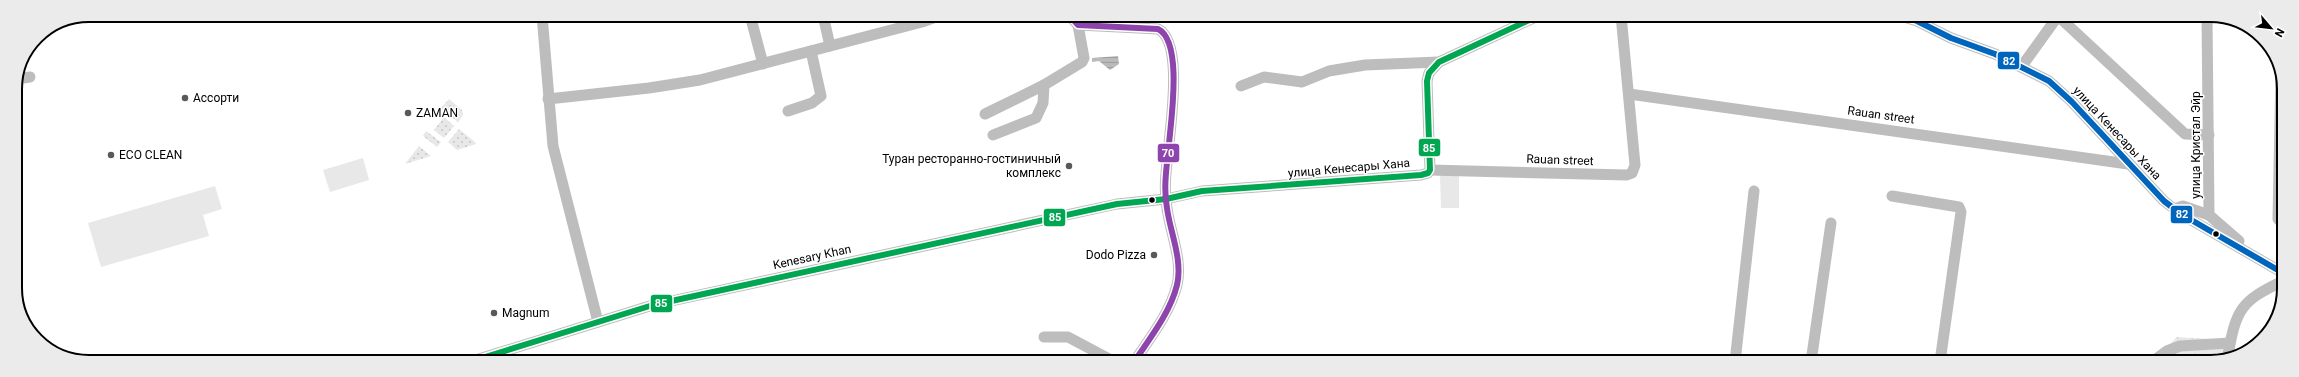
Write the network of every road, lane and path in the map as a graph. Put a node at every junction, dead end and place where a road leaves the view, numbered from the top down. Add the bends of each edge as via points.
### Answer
1 (542, 22) edge
2 (752, 22) edge
3 (825, 22) edge
4 (922, 22) edge
5 (1075, 22) edge
6 (1525, 22) edge
7 (1622, 22) edge
8 (1916, 22) edge
9 (2054, 22) edge
10 (2064, 22) edge
11 (2207, 22) edge
12 (1078, 25) junction
13 (830, 46) junction
14 (811, 51) junction
15 (1439, 62) junction
16 (763, 64) junction
17 (2022, 66) junction
18 (30, 77) dead end
19 (23, 78) edge
20 (1044, 85) junction
21 (1241, 86) dead end
22 (1629, 94) junction
23 (548, 99) junction
24 (788, 111) dead end
25 (985, 114) dead end
26 (993, 135) dead end
27 (2208, 135) junction
28 (2128, 164) junction
29 (1430, 170) junction
30 (1754, 191) dead end
31 (1892, 196) dead end
32 (1166, 199) junction
33 (2175, 209) junction
34 (2209, 215) junction
35 (1830, 223) dead end
36 (2252, 255) junction
37 (2277, 270) edge
38 (2277, 284) edge
39 (598, 322) junction
40 (1044, 337) dead end
41 (2230, 343) junction
42 (2228, 352) edge
43 (492, 355) edge
44 (1102, 355) edge
45 (1138, 355) edge
46 (1736, 355) edge
47 (1812, 355) edge
48 (1941, 355) edge
49 (2162, 355) edge

1 - 23 street
2 - 16 street
3 - 13 street
4 - 13 street
5 - 12 street
6 - 15 street
7 - 22 street, Rauan street
8 - 17 street, улица Кенесары Хана
9 - 17 street
10 - 27 street via 2185,134
11 - 27 street, улица Кристал Эйр
12 - 20 street via 1084,58 1082,62
12 - 32 street via 1158,29 1169,42 1172,50 1173,96
13 - 14 street
14 - 16 street
14 - 24 street via 820,96 812,103
15 - 21 street via 1365,65 1329,71 1302,82 1264,77
15 - 29 street via 1429,73 1427,81
16 - 23 street via 693,81
17 - 28 street, улица Кенесары Хана via 2049,81 2072,102
18 - 19 street
20 - 25 street
20 - 26 street via 1043,103 1036,118
22 - 28 street, Rauan street via 1659,96
22 - 29 street, Rauan street via 1635,165 1632,173 1627,175
23 - 39 street via 552,146
27 - 34 street, улица Кристал Эйр
28 - 33 street, улица Кенесары Хана via 2164,202
29 - 32 street, улица Кенесары Хана via 1421,175 1202,191
30 - 46 street
31 - 48 street via 1959,207 1961,212
32 - 39 street, Kenesary Khan via 1118,204 673,300
32 - 45 street via 1178,265 1177,285 1169,306
33 - 34 street via 2183,206
33 - 36 street, улица Кенесары Хана
34 - 36 street, улица Кристал Эйр
35 - 47 street
36 - 37 street, улица Кенесары Хана
38 - 41 street via 2250,298 2236,323
39 - 43 street, Kenesary Khan
40 - 44 street via 1068,337
41 - 42 street
41 - 49 street via 2180,346

